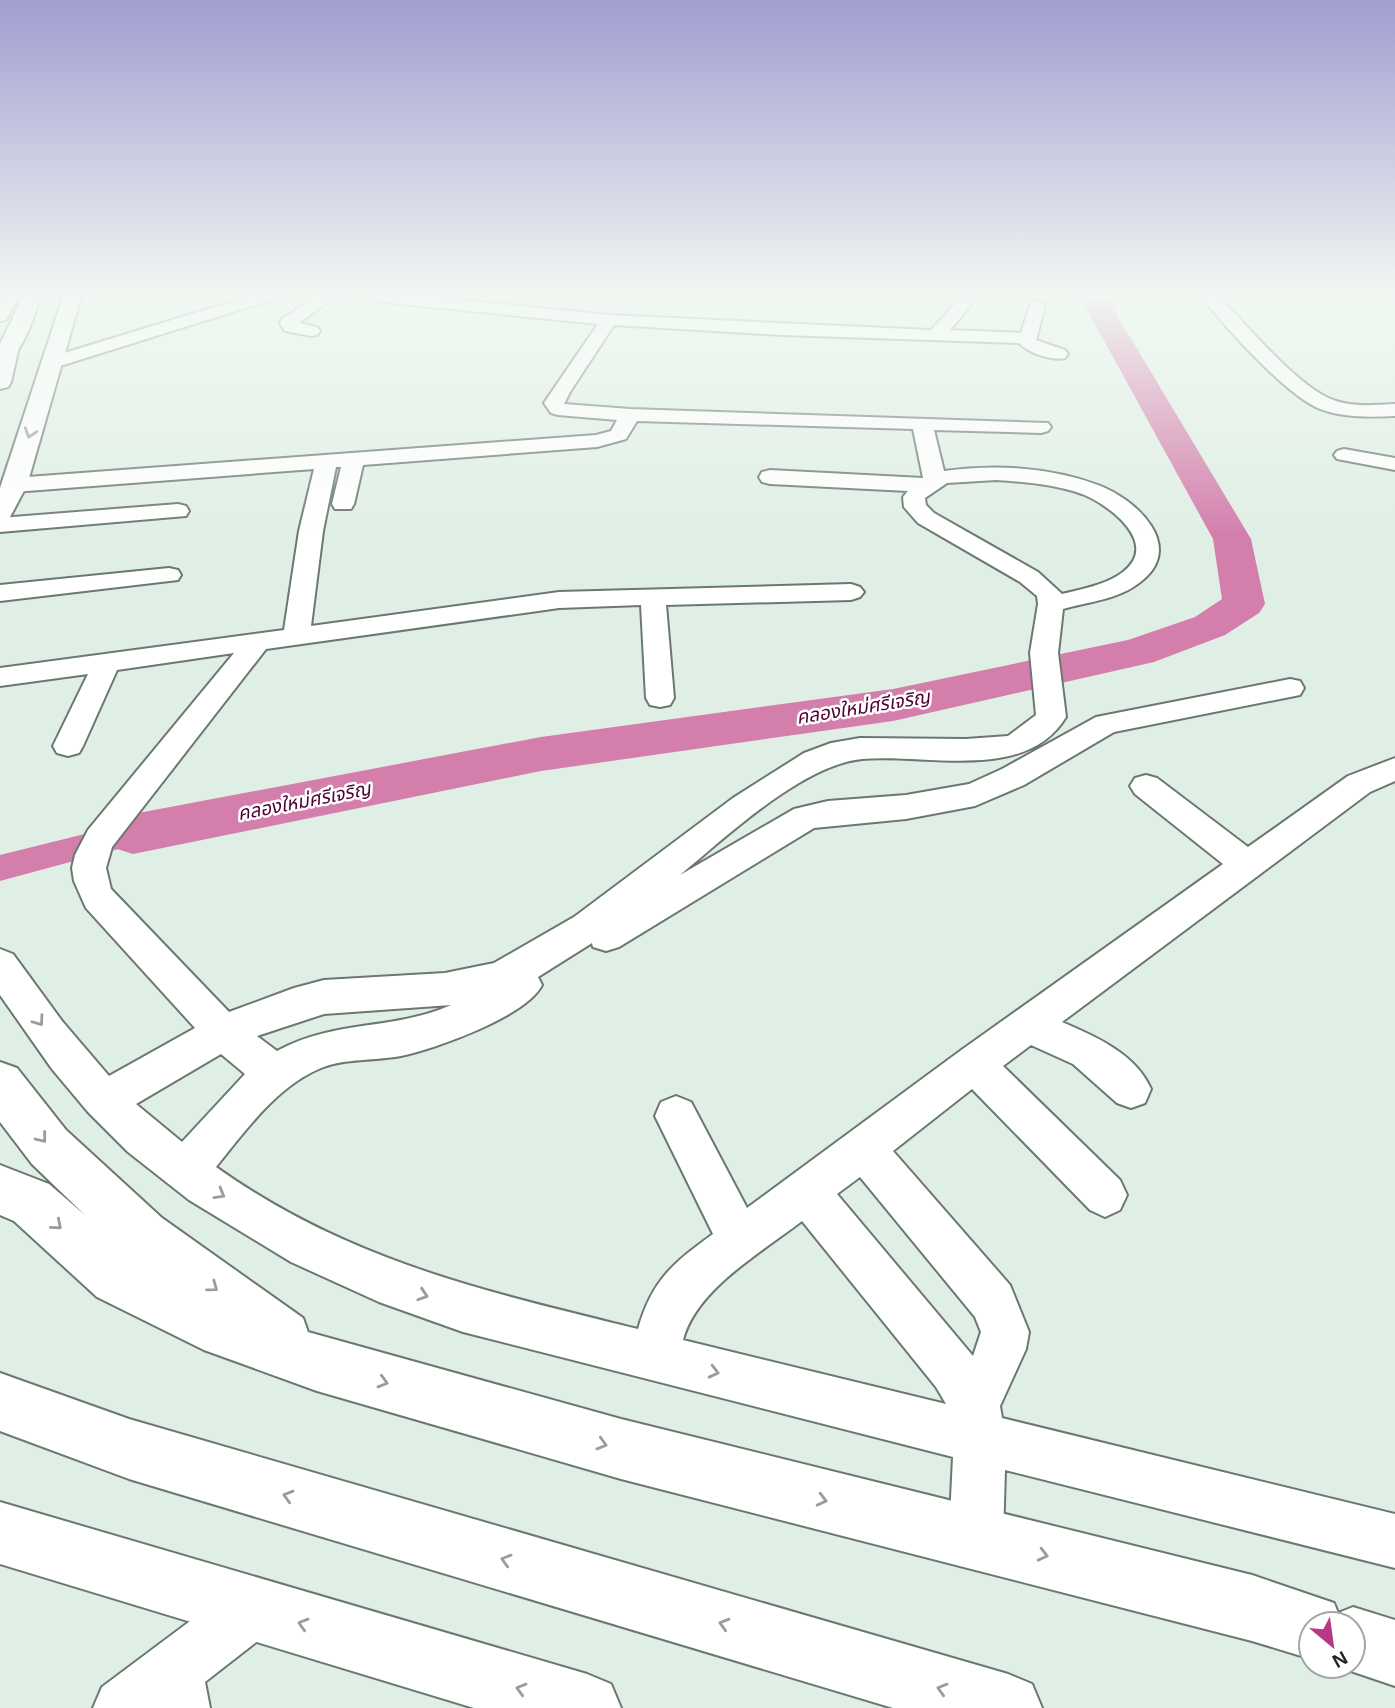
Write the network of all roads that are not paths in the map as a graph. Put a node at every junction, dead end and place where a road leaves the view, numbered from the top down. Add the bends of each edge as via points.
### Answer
1 (49, 377) edge
2 (571, 377) edge
3 (1291, 377) edge
4 (1395, 410) edge
5 (630, 415) junction
6 (922, 423) junction
7 (1041, 426) dead end
8 (1344, 455) dead end
9 (354, 458) junction
10 (327, 460) junction
11 (1395, 464) edge
12 (771, 477) dead end
13 (930, 483) junction
14 (13, 485) junction
15 (343, 504) dead end
16 (178, 511) dead end
17 (0, 513) edge
18 (0, 526) edge
19 (169, 575) dead end
20 (1041, 589) junction
21 (850, 592) dead end
22 (0, 593) edge
23 (653, 598) junction
24 (296, 636) junction
25 (258, 641) junction
26 (107, 662) junction
27 (0, 677) edge
28 (1290, 688) dead end
29 (660, 698) dead end
30 (68, 746) dead end
31 (1395, 769) edge
32 (1146, 786) dead end
33 (1248, 865) junction
34 (0, 965) edge
35 (1027, 1026) junction
36 (225, 1033) junction
37 (974, 1064) junction
38 (276, 1075) junction
39 (0, 1084) edge
40 (1130, 1088) dead end
41 (105, 1100) junction
42 (676, 1116) dead end
43 (863, 1148) junction
44 (185, 1170) junction
45 (0, 1190) edge
46 (806, 1191) junction
47 (1105, 1195) dead end
48 (740, 1241) junction
49 (654, 1358) junction
50 (317, 1363) junction
51 (0, 1402) edge
52 (978, 1422) junction
53 (0, 1533) edge
54 (976, 1539) junction
55 (1395, 1541) edge
56 (82, 1558) junction
57 (0, 1560) edge
58 (253, 1609) junction
59 (1297, 1622) edge
60 (1367, 1644) edge
61 (1395, 1653) edge
62 (176, 1689) edge
63 (123, 1708) edge
64 (587, 1708) edge
65 (1008, 1708) edge

1 -> 14 main road
2 - 5 street via 554,403 558,409
3 - 4 street via 1323,403
5 - 6 street via 771,408
5 - 9 street via 619,435 597,441
6 - 7 street
6 - 13 street
8 - 11 street
9 - 10 street
9 - 15 street
10 - 14 street
10 - 24 street
12 - 13 street
13 - 20 street via 914,497 915,507 926,518
13 - 20 street via 945,477 1039,476 1067,481 1107,496 1133,515 1143,529 1148,550 1130,579
14 - 17 main road
16 - 18 street
19 - 22 street
20 - 36 street via 1051,718 1038,733 1010,746 837,752 802,767 566,941 519,969 483,984 327,997 273,1011
21 - 23 street
23 - 24 street via 559,600
23 - 29 street
24 - 25 street
25 - 26 street
25 - 36 street via 118,813 89,858 88,878 98,898
26 - 27 street
26 - 30 street
28 - 38 street via 1106,723 983,792 906,807 804,818 471,1016 440,1030 400,1039 324,1048
31 - 33 street via 1359,784
32 - 33 street
33 - 35 street
34 -> 41 street via 40,1024
35 - 37 street
35 - 40 street via 1087,1051
36 - 38 street
36 - 41 street
37 - 43 street
37 - 47 street
38 - 44 street
39 -> 50 main road via 49,1147 144,1236
41 - 44 street
42 - 48 street
43 - 46 street
43 - 52 street via 993,1302 1005,1332
44 -> 49 street via 313,1249 414,1293
45 -> 50 main road via 31,1202 116,1278 224,1330
46 - 48 street
46 - 52 street via 953,1370
48 - 49 street via 694,1276 667,1309
49 -> 52 street
50 -> 54 main road via 621,1449
65 -> 51 main road via 129,1449
52 - 54 street
52 - 55 street
53 - 56 main road
54 -> 59 main road
56 - 57 main road
56 - 58 main road
58 - 62 street
64 -> 58 main road
60 - 61 main road
62 - 63 street

